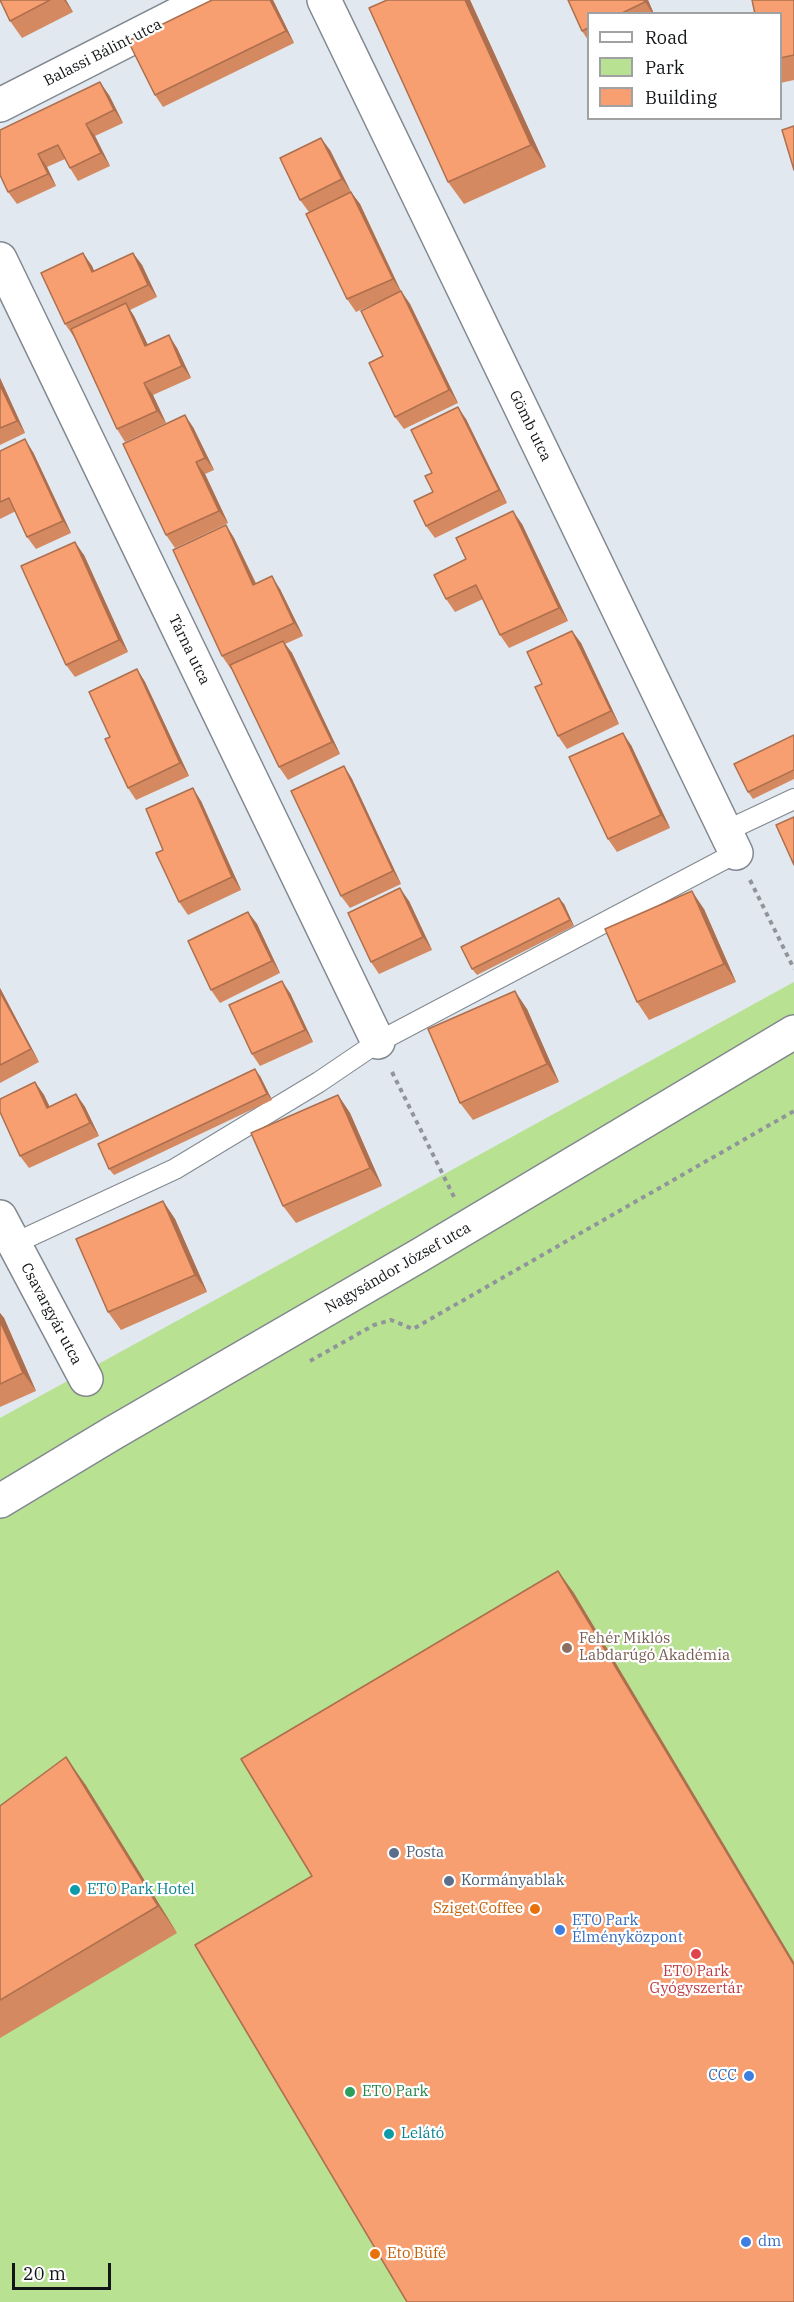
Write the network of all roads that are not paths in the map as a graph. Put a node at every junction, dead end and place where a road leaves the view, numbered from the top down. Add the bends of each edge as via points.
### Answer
1 (206, 0) edge
2 (324, 0) edge
3 (0, 105) edge
4 (0, 259) edge
5 (794, 799) edge
6 (731, 842) junction
7 (794, 1032) edge
8 (378, 1042) junction
9 (6, 1230) edge
10 (86, 1379) dead end
11 (0, 1501) edge

1 - 3 street, Balassi Bálint utca
2 - 6 street, Gömb utca
4 - 8 street, Tárna utca
5 - 6 lane
6 - 8 lane
7 - 11 street, Nagysándor József utca
8 - 9 lane via 175,1169
9 - 10 street, Csavargyár utca

